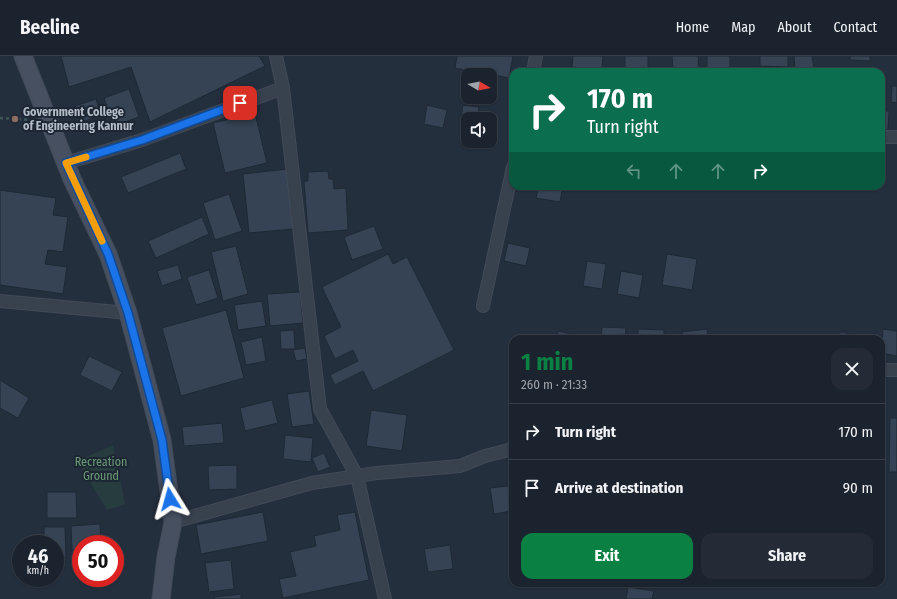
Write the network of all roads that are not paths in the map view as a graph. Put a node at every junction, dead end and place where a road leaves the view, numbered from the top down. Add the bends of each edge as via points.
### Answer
1 (24, 56) edge
2 (276, 56) edge
3 (536, 56) edge
4 (534, 68) edge
5 (283, 88) junction
6 (885, 137) edge
7 (897, 137) edge
8 (66, 163) junction
9 (509, 186) edge
10 (0, 301) edge
11 (484, 306) dead end
12 (128, 313) junction
13 (885, 370) edge
14 (897, 370) edge
15 (509, 449) edge
16 (357, 476) junction
17 (173, 522) junction
18 (161, 599) edge
19 (384, 599) edge

1 - 8 main road
2 - 5 street
3 - 4 street
5 - 8 street via 142,140
5 - 16 street via 320,409
6 - 7 street
8 - 12 main road via 108,254
9 - 11 street
10 - 12 street
12 - 17 main road via 162,440
13 - 14 street
15 - 16 street via 460,466
16 - 17 street via 312,482
16 - 19 street
17 - 18 main road

